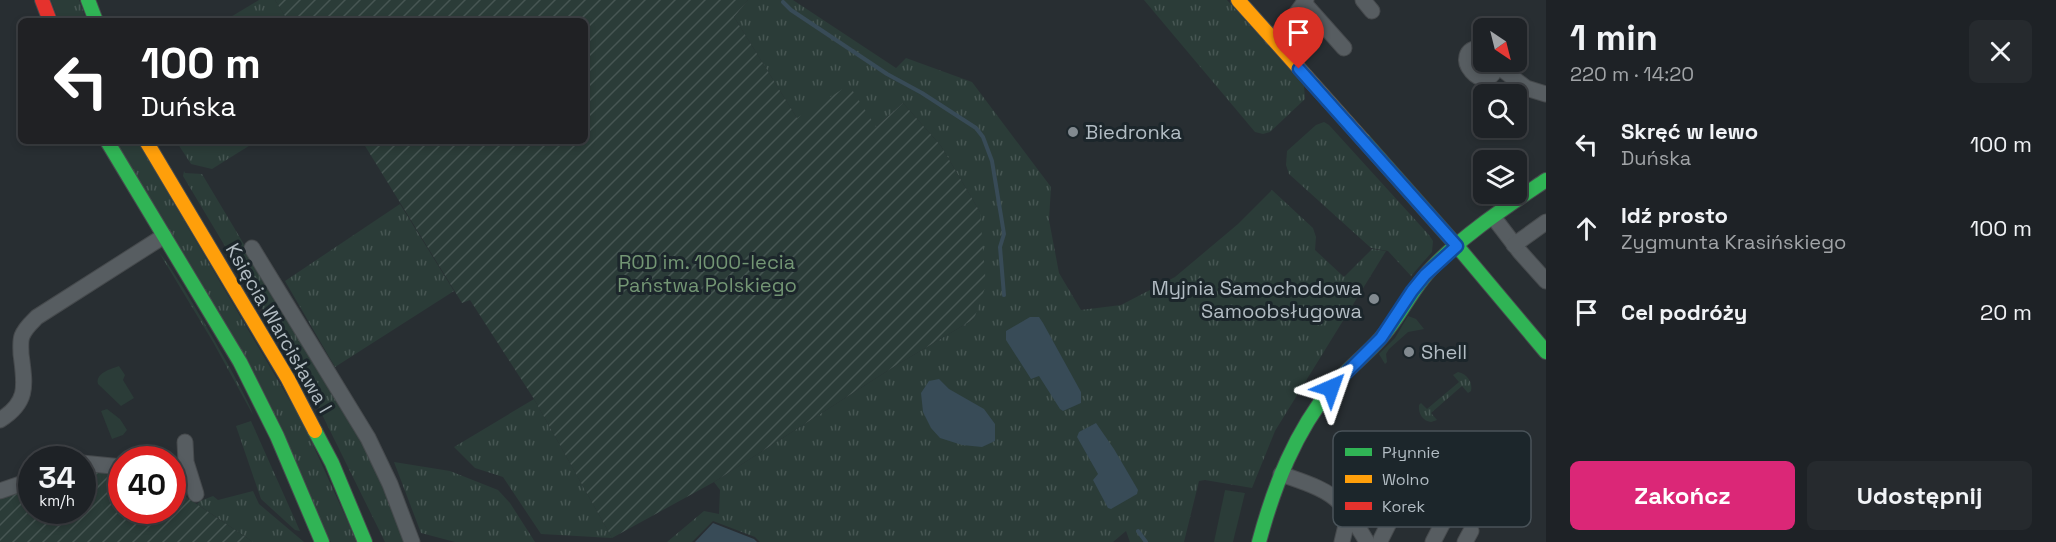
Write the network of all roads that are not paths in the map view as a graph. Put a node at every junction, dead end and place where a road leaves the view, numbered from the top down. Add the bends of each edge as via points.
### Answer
1 (42, 0) edge
2 (88, 0) edge
3 (1238, 0) edge
4 (1305, 2) edge
5 (49, 18) edge
6 (95, 18) edge
7 (1272, 38) junction
8 (1344, 48) dead end
9 (1473, 50) edge
10 (1494, 72) edge
11 (1507, 72) edge
12 (1546, 94) edge
13 (109, 144) edge
14 (148, 144) edge
15 (1546, 180) edge
16 (1494, 218) junction
17 (1546, 222) edge
18 (164, 236) junction
19 (1514, 245) junction
20 (1457, 246) junction
21 (252, 248) dead end
22 (1546, 281) edge
23 (1546, 352) edge
24 (0, 420) edge
25 (185, 441) dead end
26 (184, 446) edge
27 (1281, 474) junction
28 (186, 477) edge
29 (18, 485) edge
30 (0, 491) edge
31 (196, 495) dead end
32 (1333, 496) edge
33 (1347, 527) edge
34 (1361, 527) edge
35 (1385, 527) edge
36 (1441, 527) edge
37 (1374, 540) edge
38 (322, 542) edge
39 (365, 542) edge
40 (412, 542) edge
41 (1259, 542) edge
42 (1342, 542) edge
43 (1433, 542) edge

1 - 5 street
2 - 6 street
3 - 7 street
4 - 7 street
4 - 8 street
7 - 20 street
9 - 10 street via 1467,60 1471,73 1479,77
11 - 12 street via 1526,88
13 - 18 street
14 - 39 street, Księcia Warcisława I via 288,379 332,464
15 - 16 street
16 - 19 street
16 - 20 street
17 - 19 street
18 - 24 street via 37,317 27,328 21,337 23,395 17,408
18 - 38 street via 253,388
19 - 22 street
20 - 23 street
20 - 27 street via 1421,280 1381,338 1323,398
21 - 40 street via 368,438
25 - 26 street
27 - 32 street
27 - 41 street
28 - 31 street
29 - 30 street
33 - 42 street
34 - 37 street
35 - 37 street
36 - 43 street

